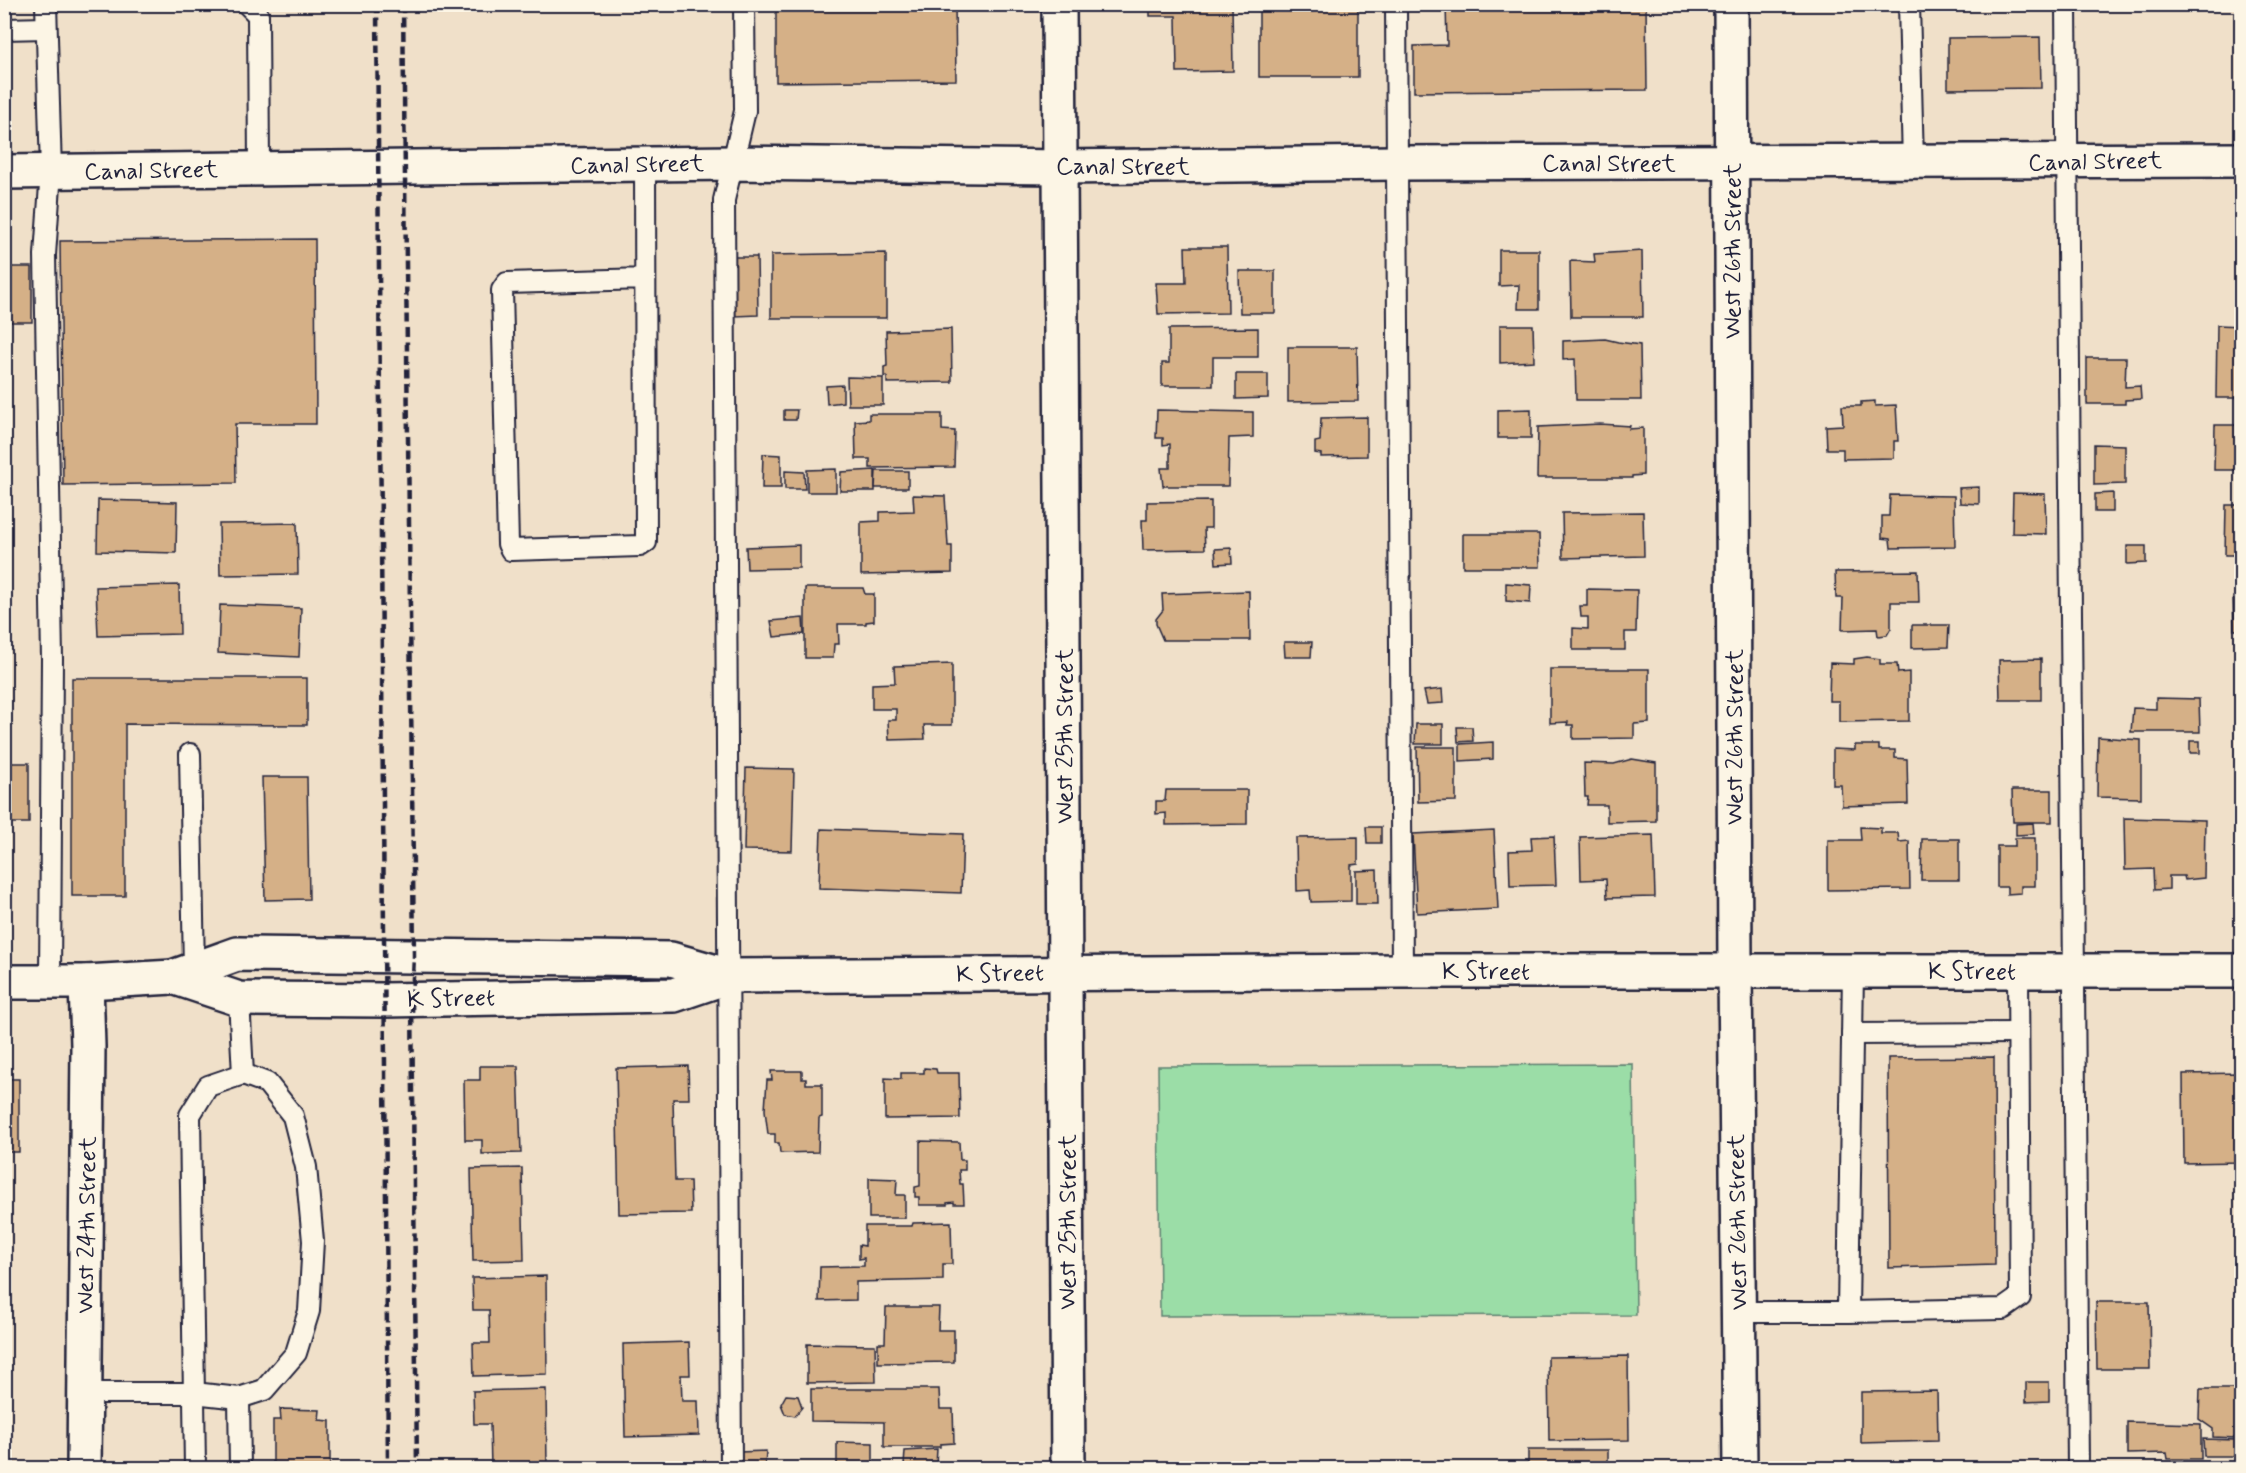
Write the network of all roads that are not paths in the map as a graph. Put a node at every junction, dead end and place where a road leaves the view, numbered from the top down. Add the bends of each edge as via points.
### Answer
1 (46, 4) edge
2 (247, 4) edge
3 (744, 4) edge
4 (1059, 4) edge
5 (1396, 4) edge
6 (1731, 4) edge
7 (1909, 4) edge
8 (2066, 4) edge
9 (46, 28) junction
10 (4, 29) edge
11 (2241, 160) edge
12 (2068, 162) junction
13 (734, 163) junction
14 (1397, 163) junction
15 (1732, 163) junction
16 (1913, 163) junction
17 (645, 164) junction
18 (1060, 167) junction
19 (259, 168) junction
20 (51, 171) junction
21 (4, 172) edge
22 (645, 279) junction
23 (190, 754) dead end
24 (2018, 970) junction
25 (2074, 970) junction
26 (1401, 971) junction
27 (1735, 971) junction
28 (1853, 971) junction
29 (2241, 971) edge
30 (183, 973) junction
31 (1065, 973) junction
32 (730, 976) junction
33 (4, 982) edge
34 (50, 982) junction
35 (87, 982) junction
36 (239, 999) junction
37 (1852, 1034) junction
38 (2018, 1034) junction
39 (243, 1074) junction
40 (1738, 1312) junction
41 (1848, 1312) junction
42 (85, 1393) junction
43 (194, 1393) junction
44 (239, 1398) junction
45 (84, 1468) edge
46 (195, 1468) edge
47 (240, 1468) edge
48 (731, 1468) edge
49 (1068, 1468) edge
50 (1740, 1468) edge
51 (2078, 1468) edge

1 - 9 lane
2 - 19 lane via 258,15
3 - 13 lane via 745,111
4 - 18 street, West 25th Street
5 - 14 lane
6 - 15 street, West 26th Street
7 - 16 lane
8 - 12 lane
9 - 10 lane
9 - 20 lane
11 - 12 street, Canal Street
12 - 16 street, Canal Street
12 - 25 lane
13 - 17 street, Canal Street
13 - 18 street, Canal Street
13 - 32 lane via 724,200
14 - 15 street, Canal Street
14 - 18 street, Canal Street
14 - 26 lane
15 - 16 street, Canal Street
15 - 27 street, West 26th Street
17 - 19 street, Canal Street
17 - 22 lane
18 - 31 street, West 25th Street
19 - 20 street, Canal Street
20 - 21 street, Canal Street
20 - 34 lane via 45,255 52,659
22 - 22 lane via 646,542 640,546 510,550 502,290 507,283
23 - 30 lane
24 - 25 street, K Street
24 - 28 street, K Street
24 - 38 lane
25 - 29 street, K Street
25 - 51 lane
26 - 27 street, K Street
26 - 31 street, K Street
27 - 28 street, K Street
27 - 40 street, West 26th Street
28 - 37 lane
30 - 32 street, K Street via 237,954 671,959
30 - 35 street, K Street
30 - 36 street, K Street
31 - 32 street, K Street
31 - 49 street, West 25th Street
32 - 36 street, K Street via 674,995
32 - 48 lane
33 - 34 street, K Street
34 - 35 street, K Street
35 - 42 street, West 24th Street
36 - 39 lane
37 - 38 lane
37 - 41 lane
38 - 41 lane via 2020,1297 2003,1309
39 - 43 lane via 208,1086 190,1115
39 - 44 lane via 267,1083 293,1116 306,1167 313,1241 309,1311 296,1353 264,1390
40 - 41 lane
40 - 50 street, West 26th Street
42 - 43 lane
42 - 45 street, West 24th Street
43 - 44 lane
43 - 46 lane
44 - 47 lane

